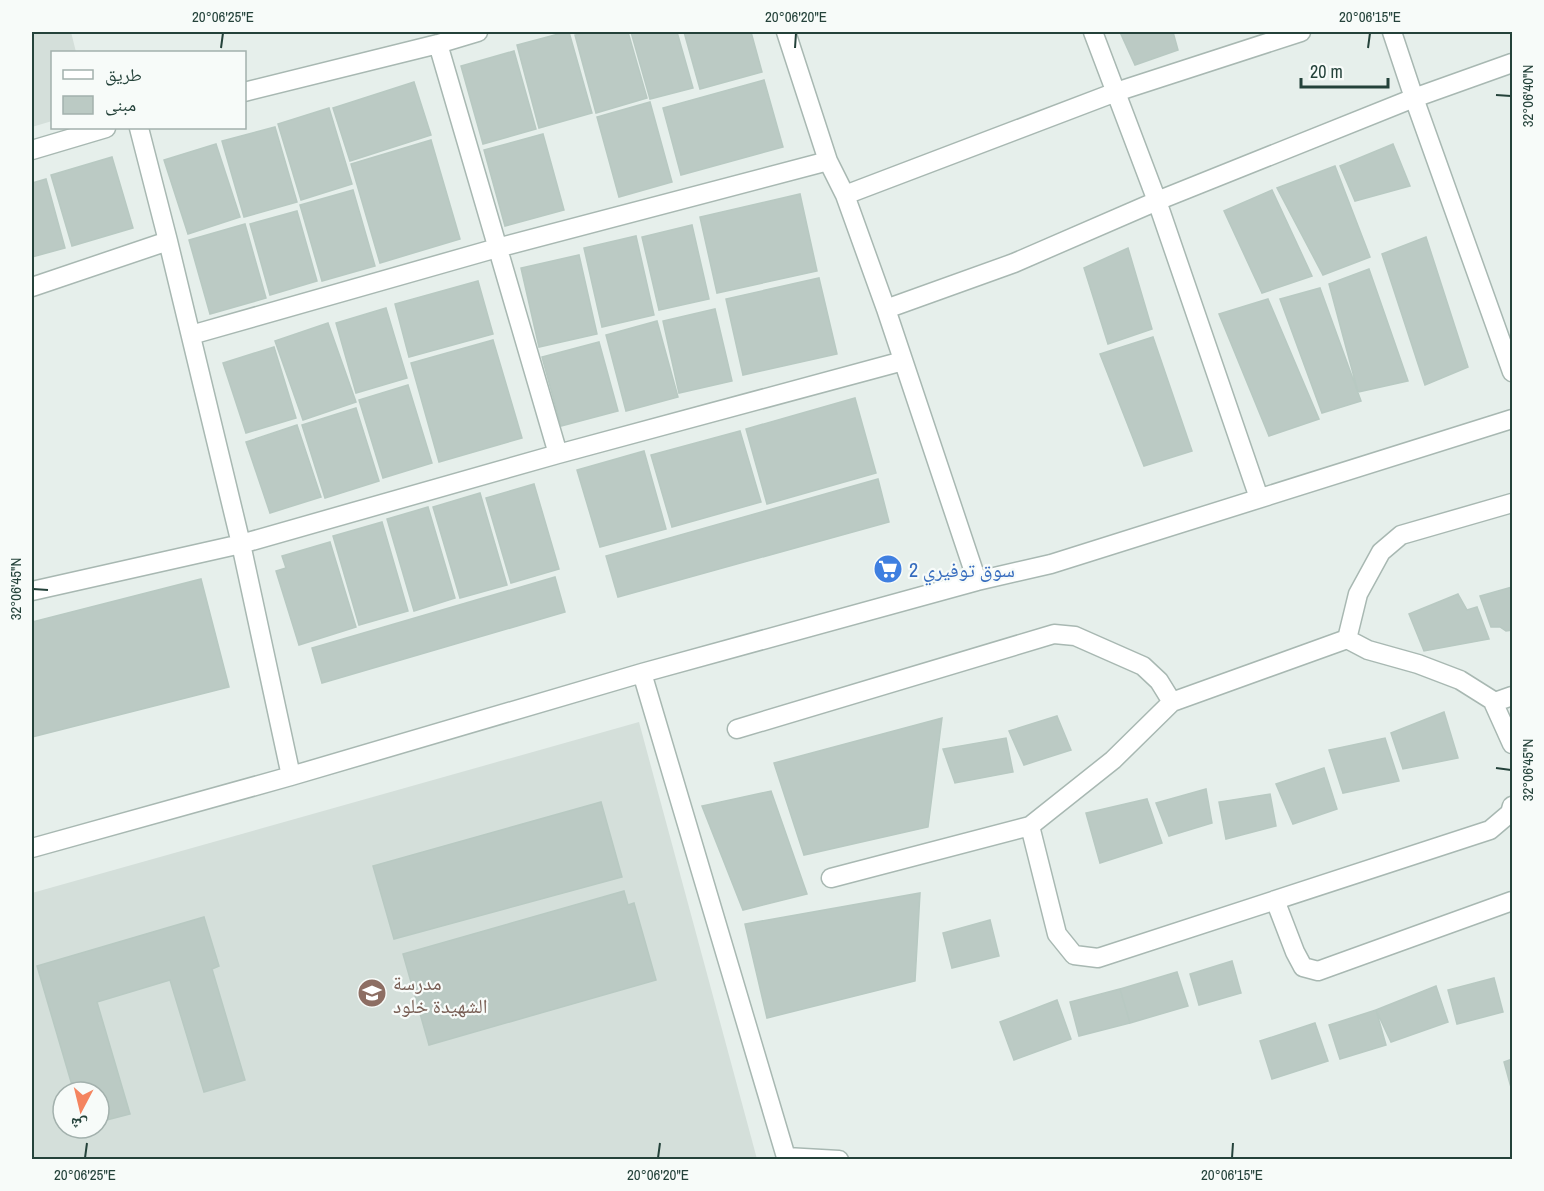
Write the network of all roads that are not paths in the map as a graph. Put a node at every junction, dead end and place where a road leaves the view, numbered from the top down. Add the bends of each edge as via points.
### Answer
1 (478, 32) edge
2 (786, 32) edge
3 (1093, 32) edge
4 (1301, 32) edge
5 (1392, 32) edge
6 (438, 44) junction
7 (1512, 63) edge
8 (246, 92) edge
9 (1116, 92) junction
10 (1414, 98) junction
11 (103, 129) edge
12 (139, 129) edge
13 (32, 150) edge
14 (828, 161) junction
15 (845, 195) junction
16 (1157, 201) junction
17 (168, 241) junction
18 (497, 248) junction
19 (32, 287) edge
20 (886, 309) junction
21 (191, 335) junction
22 (903, 361) junction
23 (1512, 372) edge
24 (1512, 419) edge
25 (558, 454) junction
26 (1259, 498) junction
27 (1512, 503) edge
28 (241, 544) junction
29 (977, 581) junction
30 (32, 591) edge
31 (1347, 639) junction
32 (642, 674) junction
33 (1504, 699) edge
34 (1172, 702) junction
35 (737, 729) dead end
36 (1512, 744) edge
37 (291, 776) junction
38 (1512, 807) edge
39 (1030, 826) junction
40 (32, 848) edge
41 (831, 878) dead end
42 (1275, 900) junction
43 (1512, 901) edge
44 (787, 1158) edge
45 (839, 1160) edge

1 - 6 street
2 - 14 street
3 - 9 street
4 - 9 street
5 - 10 street
6 - 8 street
6 - 18 street
7 - 10 street
9 - 15 street
9 - 16 street
10 - 16 street
10 - 23 street
11 - 13 street
12 - 17 street
14 - 15 street
14 - 18 street
15 - 20 street
16 - 20 street via 1014,263
16 - 26 street
17 - 19 street
17 - 21 street
18 - 21 street
18 - 25 street
20 - 22 street
21 - 28 street
22 - 25 street
22 - 29 street
24 - 26 street
25 - 28 street
26 - 29 street via 1050,564
27 - 31 street via 1401,535 1381,552 1358,594
28 - 30 street
28 - 37 street
29 - 32 street
31 - 33 street
31 - 34 street
32 - 37 street
32 - 44 street
33 - 36 street via 1494,704
34 - 35 street via 1159,681 1143,666 1075,636 1054,634
34 - 39 street via 1113,760
37 - 40 street
38 - 42 street via 1490,830
39 - 41 street
39 - 42 street via 1057,934 1074,956 1098,958
42 - 43 street via 1303,967 1318,971
44 - 45 street

